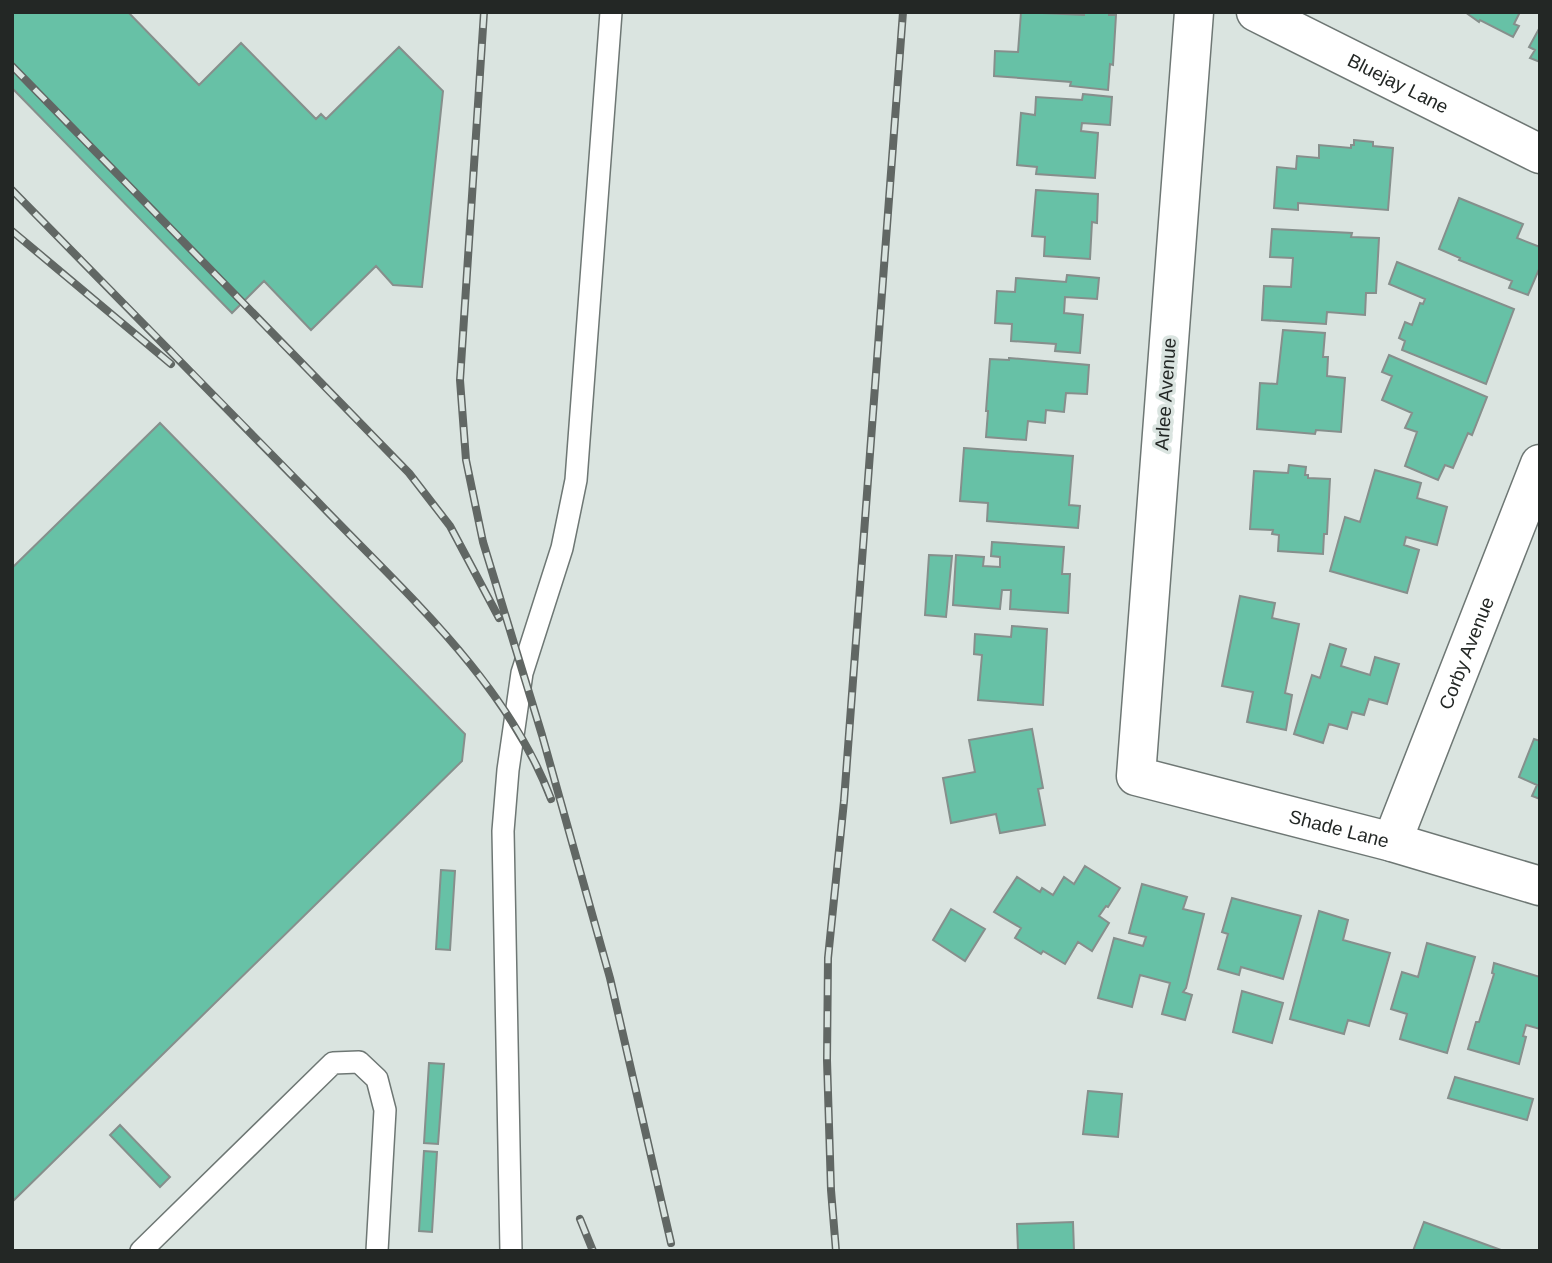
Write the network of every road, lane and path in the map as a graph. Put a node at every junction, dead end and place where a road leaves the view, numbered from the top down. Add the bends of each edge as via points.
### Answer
1 (611, 12) edge
2 (1194, 12) edge
3 (1256, 12) edge
4 (1540, 155) edge
5 (1540, 464) edge
6 (1136, 776) joint
7 (1392, 842) junction
8 (1540, 886) edge
9 (141, 1251) edge
10 (377, 1251) edge
11 (511, 1251) edge

1 - 11 lane via 576,480 562,548 522,673 503,831
2 - 6 street, Arlee Avenue
3 - 4 street, Bluejay Lane
5 - 7 street, Corby Avenue
6 - 7 street, Shade Lane
7 - 8 street, Shade Lane
9 - 10 lane via 332,1063 359,1062 377,1079 385,1110

